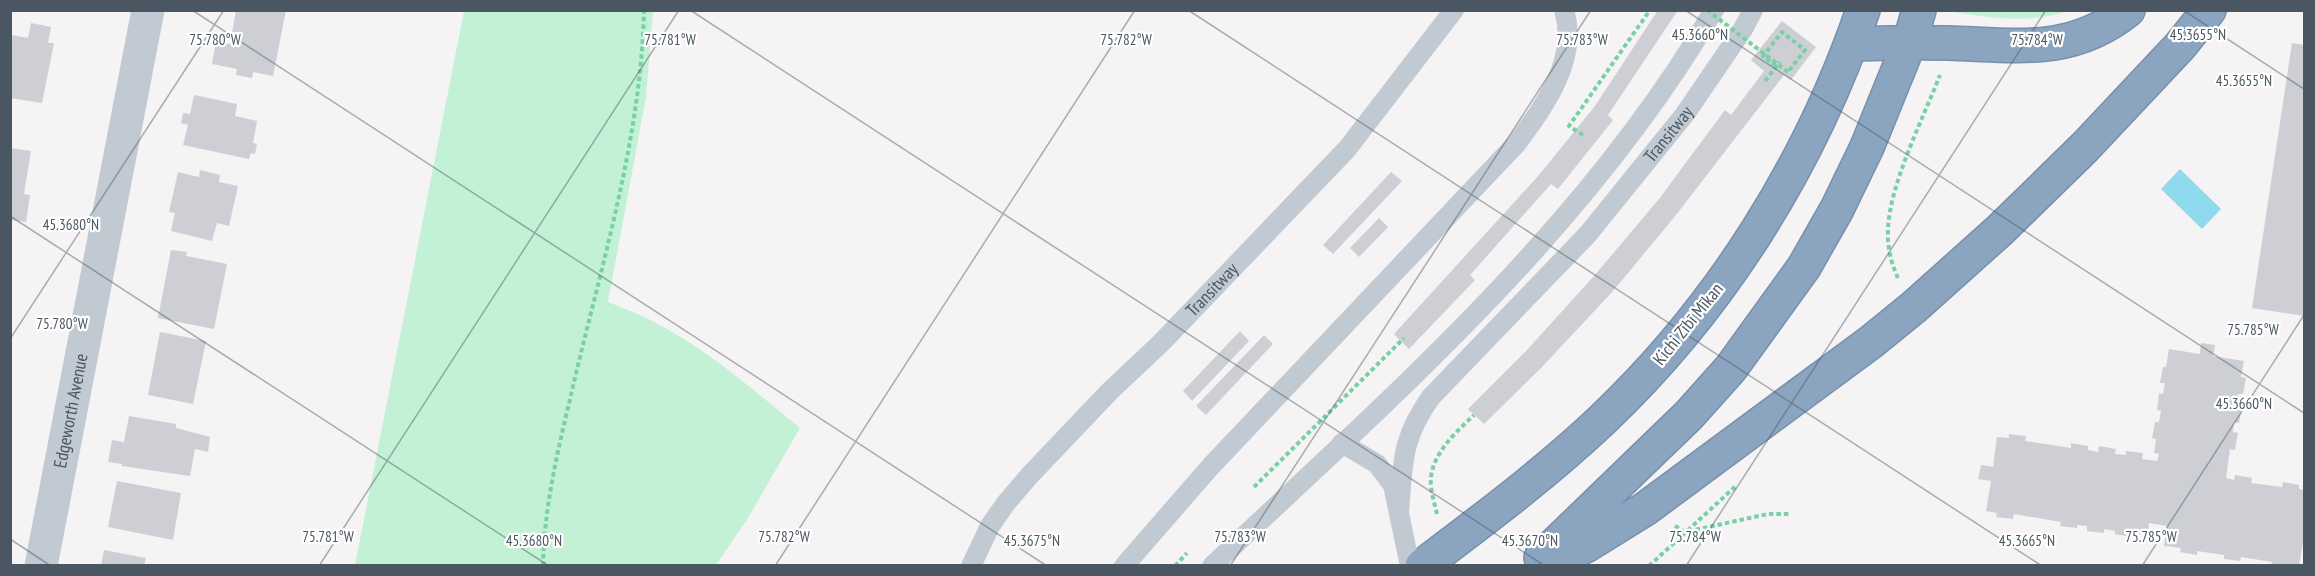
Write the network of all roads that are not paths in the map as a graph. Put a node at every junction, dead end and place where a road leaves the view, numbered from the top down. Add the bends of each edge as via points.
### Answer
1 (148, 10) edge
2 (1454, 10) edge
3 (1564, 10) edge
4 (1714, 10) edge
5 (1753, 10) edge
6 (1863, 10) edge
7 (1919, 10) edge
8 (2128, 10) edge
9 (2209, 10) edge
10 (1910, 41) junction
11 (1852, 44) junction
12 (1342, 443) junction
13 (1400, 512) junction
14 (41, 566) edge
15 (971, 566) edge
16 (1124, 566) edge
17 (1212, 566) edge
18 (1410, 566) edge
19 (1422, 566) edge
20 (1533, 566) edge
21 (1544, 566) edge

1 - 14 street, Edgeworth Avenue
2 - 15 lane, Transitway via 1347,149 1030,475 990,526
3 - 16 lane via 1569,33 1557,81 1517,143 1211,466
4 - 12 lane, Transitway via 1641,119 1566,216 1462,328
5 - 13 lane, Transitway via 1701,92 1632,182 1419,413 1404,456
6 - 11 highway, Kichi Zībī Mīkan
7 - 10 highway
8 - 10 highway via 2082,37 2039,46
9 - 21 highway via 2085,147 1914,307 1645,509
10 - 11 highway
10 - 20 highway via 1862,157 1804,267 1731,368 1689,415
11 - 19 highway, Kichi Zībī Mīkan via 1826,109 1769,212 1741,257 1667,352 1602,420
12 - 13 lane, Transitway via 1377,464 1393,485
12 - 17 lane, Transitway
13 - 18 lane, Transitway

